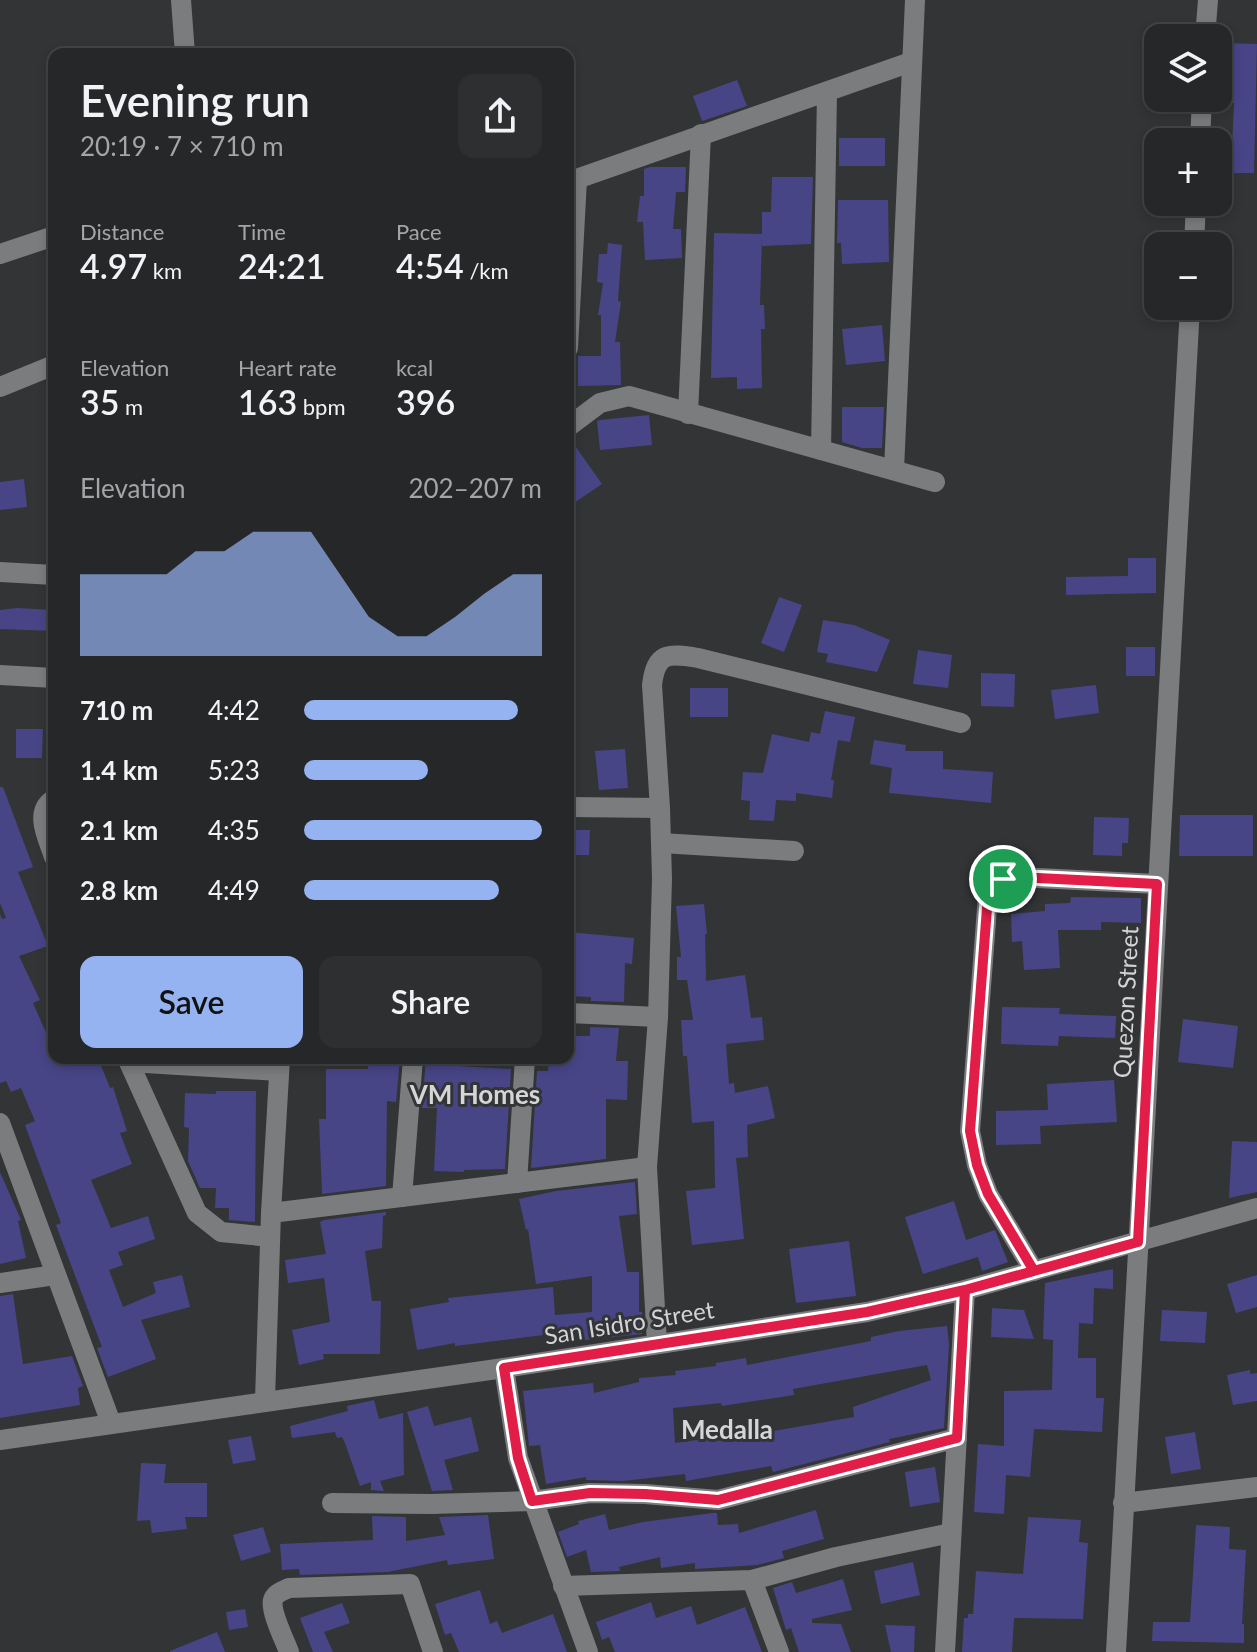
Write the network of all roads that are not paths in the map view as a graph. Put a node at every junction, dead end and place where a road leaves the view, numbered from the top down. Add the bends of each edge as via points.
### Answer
1 (181, 0) edge
2 (915, 0) edge
3 (1208, 0) edge
4 (1206, 24) edge
5 (185, 48) edge
6 (911, 62) junction
7 (827, 92) junction
8 (701, 134) junction
9 (574, 180) edge
10 (48, 238) edge
11 (0, 254) edge
12 (1189, 320) edge
13 (48, 367) edge
14 (3, 382) edge
15 (688, 414) junction
16 (574, 422) edge
17 (821, 450) junction
18 (894, 470) junction
19 (935, 482) dead end
20 (0, 572) edge
21 (48, 575) edge
22 (0, 675) edge
23 (48, 678) edge
24 (961, 723) dead end
25 (48, 803) edge
26 (574, 807) edge
27 (660, 808) junction
28 (48, 838) edge
29 (661, 843) junction
30 (794, 851) dead end
31 (1157, 884) junction
32 (574, 1013) edge
33 (658, 1017) junction
34 (130, 1064) edge
35 (280, 1064) edge
36 (413, 1064) edge
37 (525, 1064) edge
38 (0, 1123) edge
39 (647, 1167) junction
40 (517, 1183) junction
41 (402, 1197) junction
42 (1257, 1208) edge
43 (271, 1213) junction
44 (270, 1237) junction
45 (1138, 1242) junction
46 (1034, 1271) junction
47 (55, 1275) junction
48 (0, 1283) edge
49 (965, 1290) junction
50 (657, 1344) junction
51 (504, 1368) junction
52 (265, 1400) junction
53 (111, 1423) junction
54 (957, 1438) junction
55 (0, 1440) edge
56 (1257, 1487) edge
57 (532, 1501) junction
58 (332, 1503) dead end
59 (1123, 1503) junction
60 (951, 1533) junction
61 (752, 1580) junction
62 (563, 1586) junction
63 (289, 1652) edge
64 (433, 1652) edge
65 (588, 1652) edge
66 (779, 1652) edge
67 (945, 1652) edge
68 (1116, 1652) edge

1 - 5 street
2 - 6 street
3 - 4 street
6 - 7 street
6 - 18 street
7 - 8 street
7 - 17 street
8 - 9 street
8 - 15 street
10 - 11 street
12 - 31 street, Quezon Street
13 - 14 street
15 - 16 street via 629,396 600,403
15 - 17 street
17 - 18 street
18 - 19 street
20 - 21 street
22 - 23 street
24 - 27 street via 668,655 654,669 652,685
25 - 28 street via 43,813
26 - 27 street
27 - 29 street
29 - 30 street
29 - 33 street
31 - 45 street, Quezon Street
31 - 46 street via 1018,877 1003,879 988,895 970,1131 988,1194
32 - 33 street
33 - 39 street
34 - 44 street via 197,1213 221,1232
35 - 43 street
36 - 41 street
37 - 40 street
38 - 47 street
39 - 40 street
39 - 50 street
40 - 41 street
41 - 43 street
42 - 45 street, San Isidro Street
43 - 44 street
44 - 52 street
45 - 46 street, San Isidro Street
45 - 59 street, Quezon Street
46 - 49 street, San Isidro Street
47 - 48 street
47 - 53 street
49 - 50 street, San Isidro Street via 867,1312
49 - 54 street
50 - 51 street, San Isidro Street
51 - 52 street, San Isidro Street
51 - 57 street via 518,1458
52 - 53 street, San Isidro Street
53 - 55 street, San Isidro Street
54 - 57 street via 718,1500 590,1493
54 - 60 street
56 - 59 street
57 - 58 street
57 - 62 street
59 - 68 street, Quezon Street
60 - 61 street
60 - 67 street
61 - 62 street
61 - 66 street
62 - 65 street
63 - 64 street via 273,1609 278,1593 289,1588 410,1584

